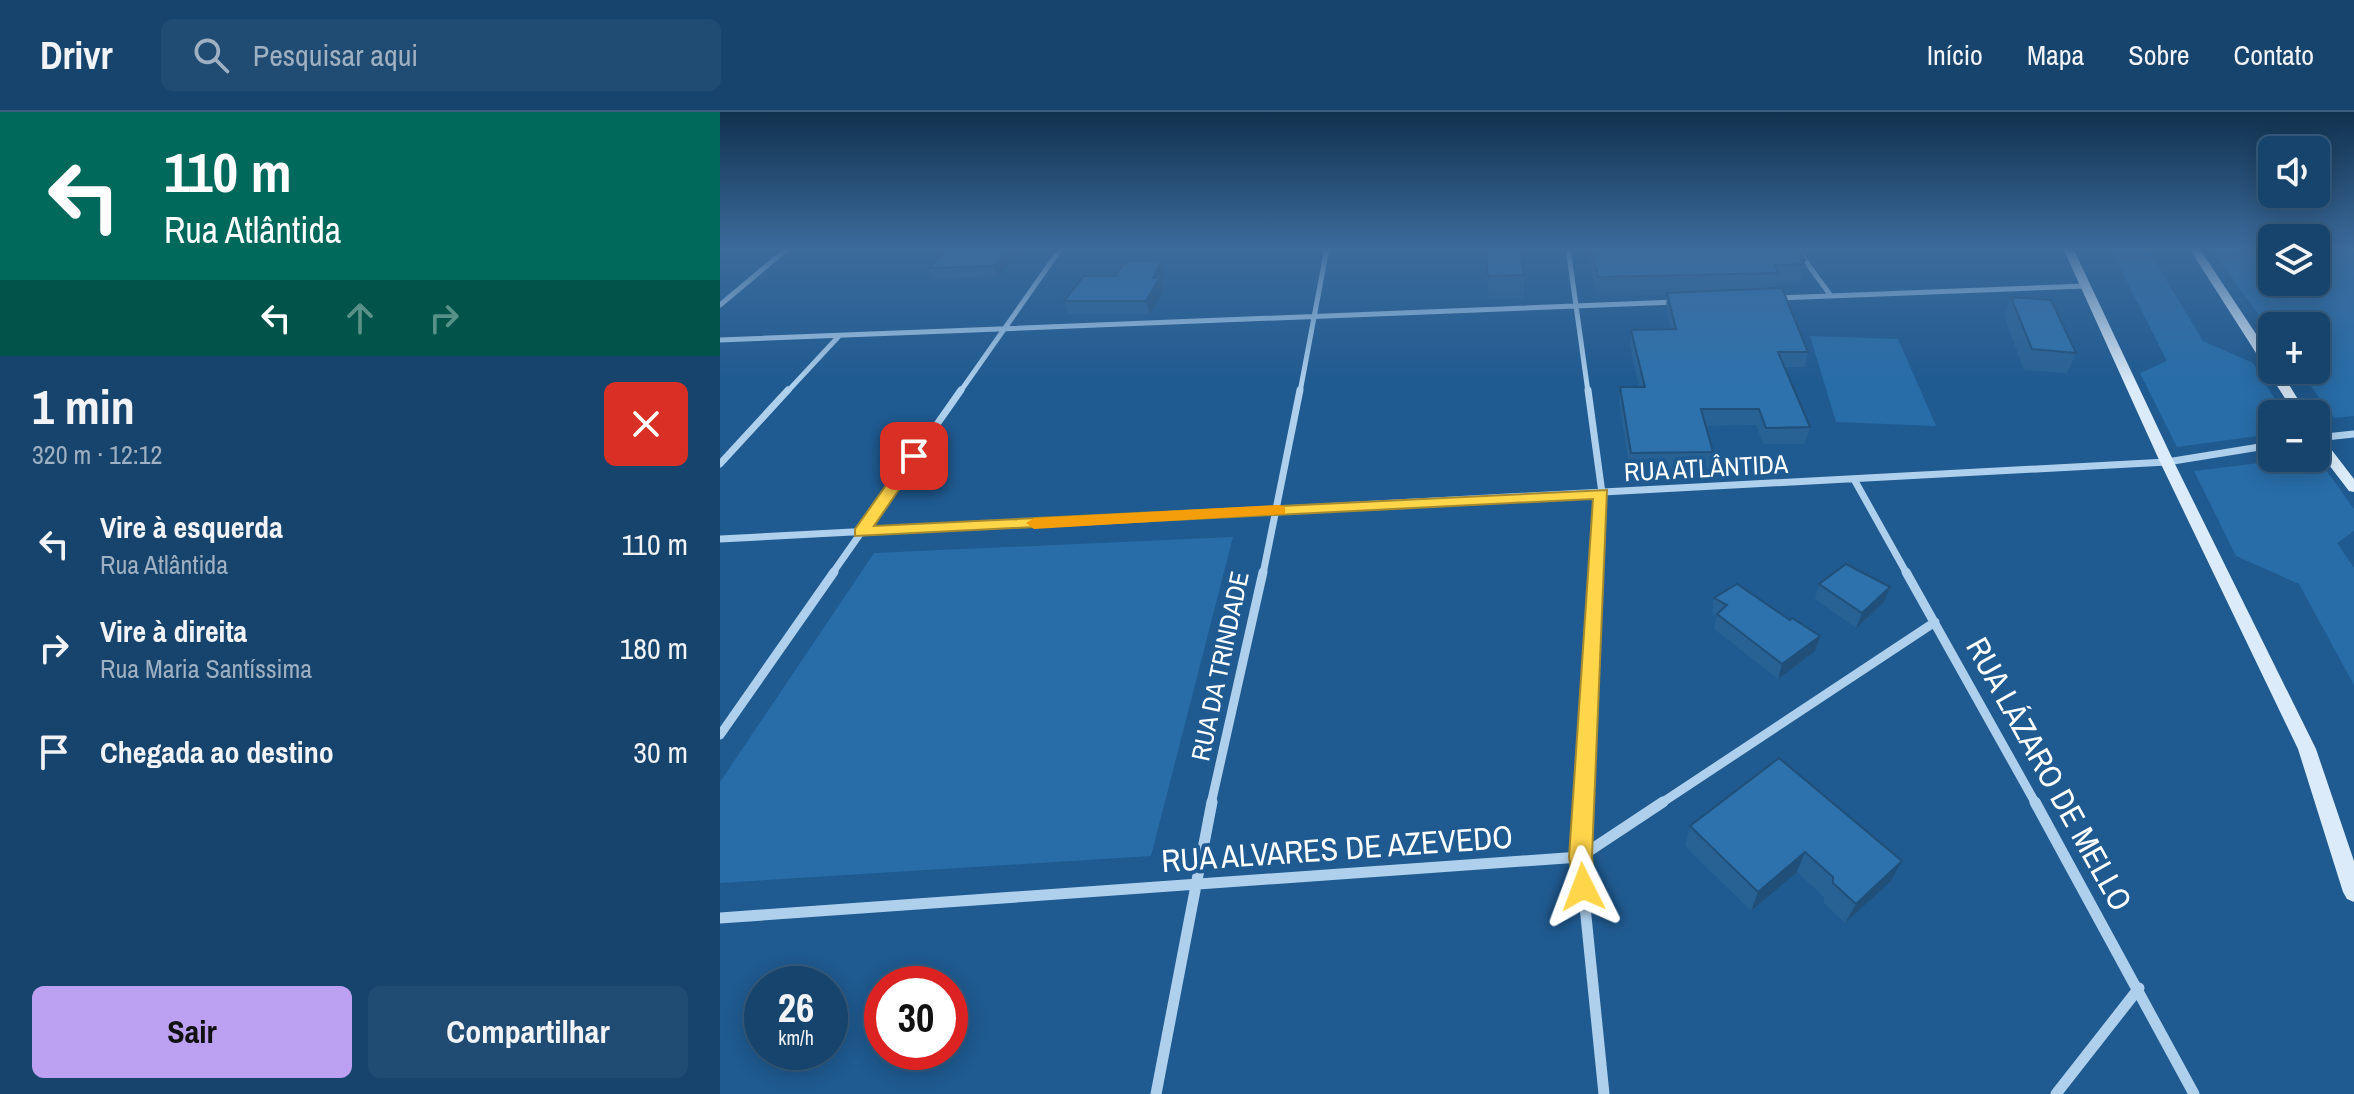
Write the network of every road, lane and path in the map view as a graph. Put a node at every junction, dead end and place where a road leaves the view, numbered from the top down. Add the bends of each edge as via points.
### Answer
1 (1028, 294) edge
2 (1317, 294) edge
3 (1577, 294) edge
4 (1886, 294) edge
5 (2089, 294) edge
6 (2224, 294) edge
7 (1831, 296) joint
8 (1768, 299) edge
9 (1689, 302) edge
10 (1579, 306) junction
11 (1312, 317) junction
12 (1002, 329) junction
13 (839, 336) junction
14 (720, 340) edge
15 (2258, 345) edge
16 (2354, 434) edge
17 (2330, 437) edge
18 (2258, 447) edge
19 (2330, 456) edge
20 (2167, 462) junction
21 (720, 464) edge
22 (1855, 481) junction
23 (2354, 488) edge
24 (1602, 493) junction
25 (1277, 511) junction
26 (861, 532) junction
27 (720, 539) edge
28 (1935, 622) junction
29 (720, 735) edge
30 (1580, 857) junction
31 (1193, 887) junction
32 (2354, 892) edge
33 (720, 918) edge
34 (2139, 988) junction
35 (1156, 1094) edge
36 (1604, 1094) edge
37 (2056, 1094) edge
38 (2194, 1094) edge

1 - 12 street
2 - 11 street, RUA DA TRINDADE
3 - 10 street
4 - 7 street
5 - 20 main road
6 - 15 main road
7 - 8 street
9 - 10 street
10 - 11 street
10 - 24 street
11 - 12 street
11 - 25 street, RUA DA TRINDADE
12 - 13 street
12 - 26 street
13 - 14 street
13 - 21 street
16 - 17 street
18 - 20 street, RUA ATLÂNTIDA
19 - 23 main road
20 - 22 street, RUA ATLÂNTIDA
20 - 32 main road via 2307,749
22 - 24 street, RUA ATLÂNTIDA
22 - 28 street, RUA LÁZARO DE MELLO
24 - 25 street, RUA ATLÂNTIDA
24 - 30 street
25 - 26 street, RUA ATLÂNTIDA
25 - 31 street, RUA DA TRINDADE
26 - 27 street, RUA ATLÂNTIDA
26 - 29 street
28 - 30 street, RUA ALVARES DE AZEVEDO
28 - 34 street, RUA LÁZARO DE MELLO
30 - 31 street, RUA ALVARES DE AZEVEDO
30 - 36 street
31 - 33 street, RUA ALVARES DE AZEVEDO
31 - 35 street, RUA DA TRINDADE
34 - 37 street
34 - 38 street, RUA LÁZARO DE MELLO

